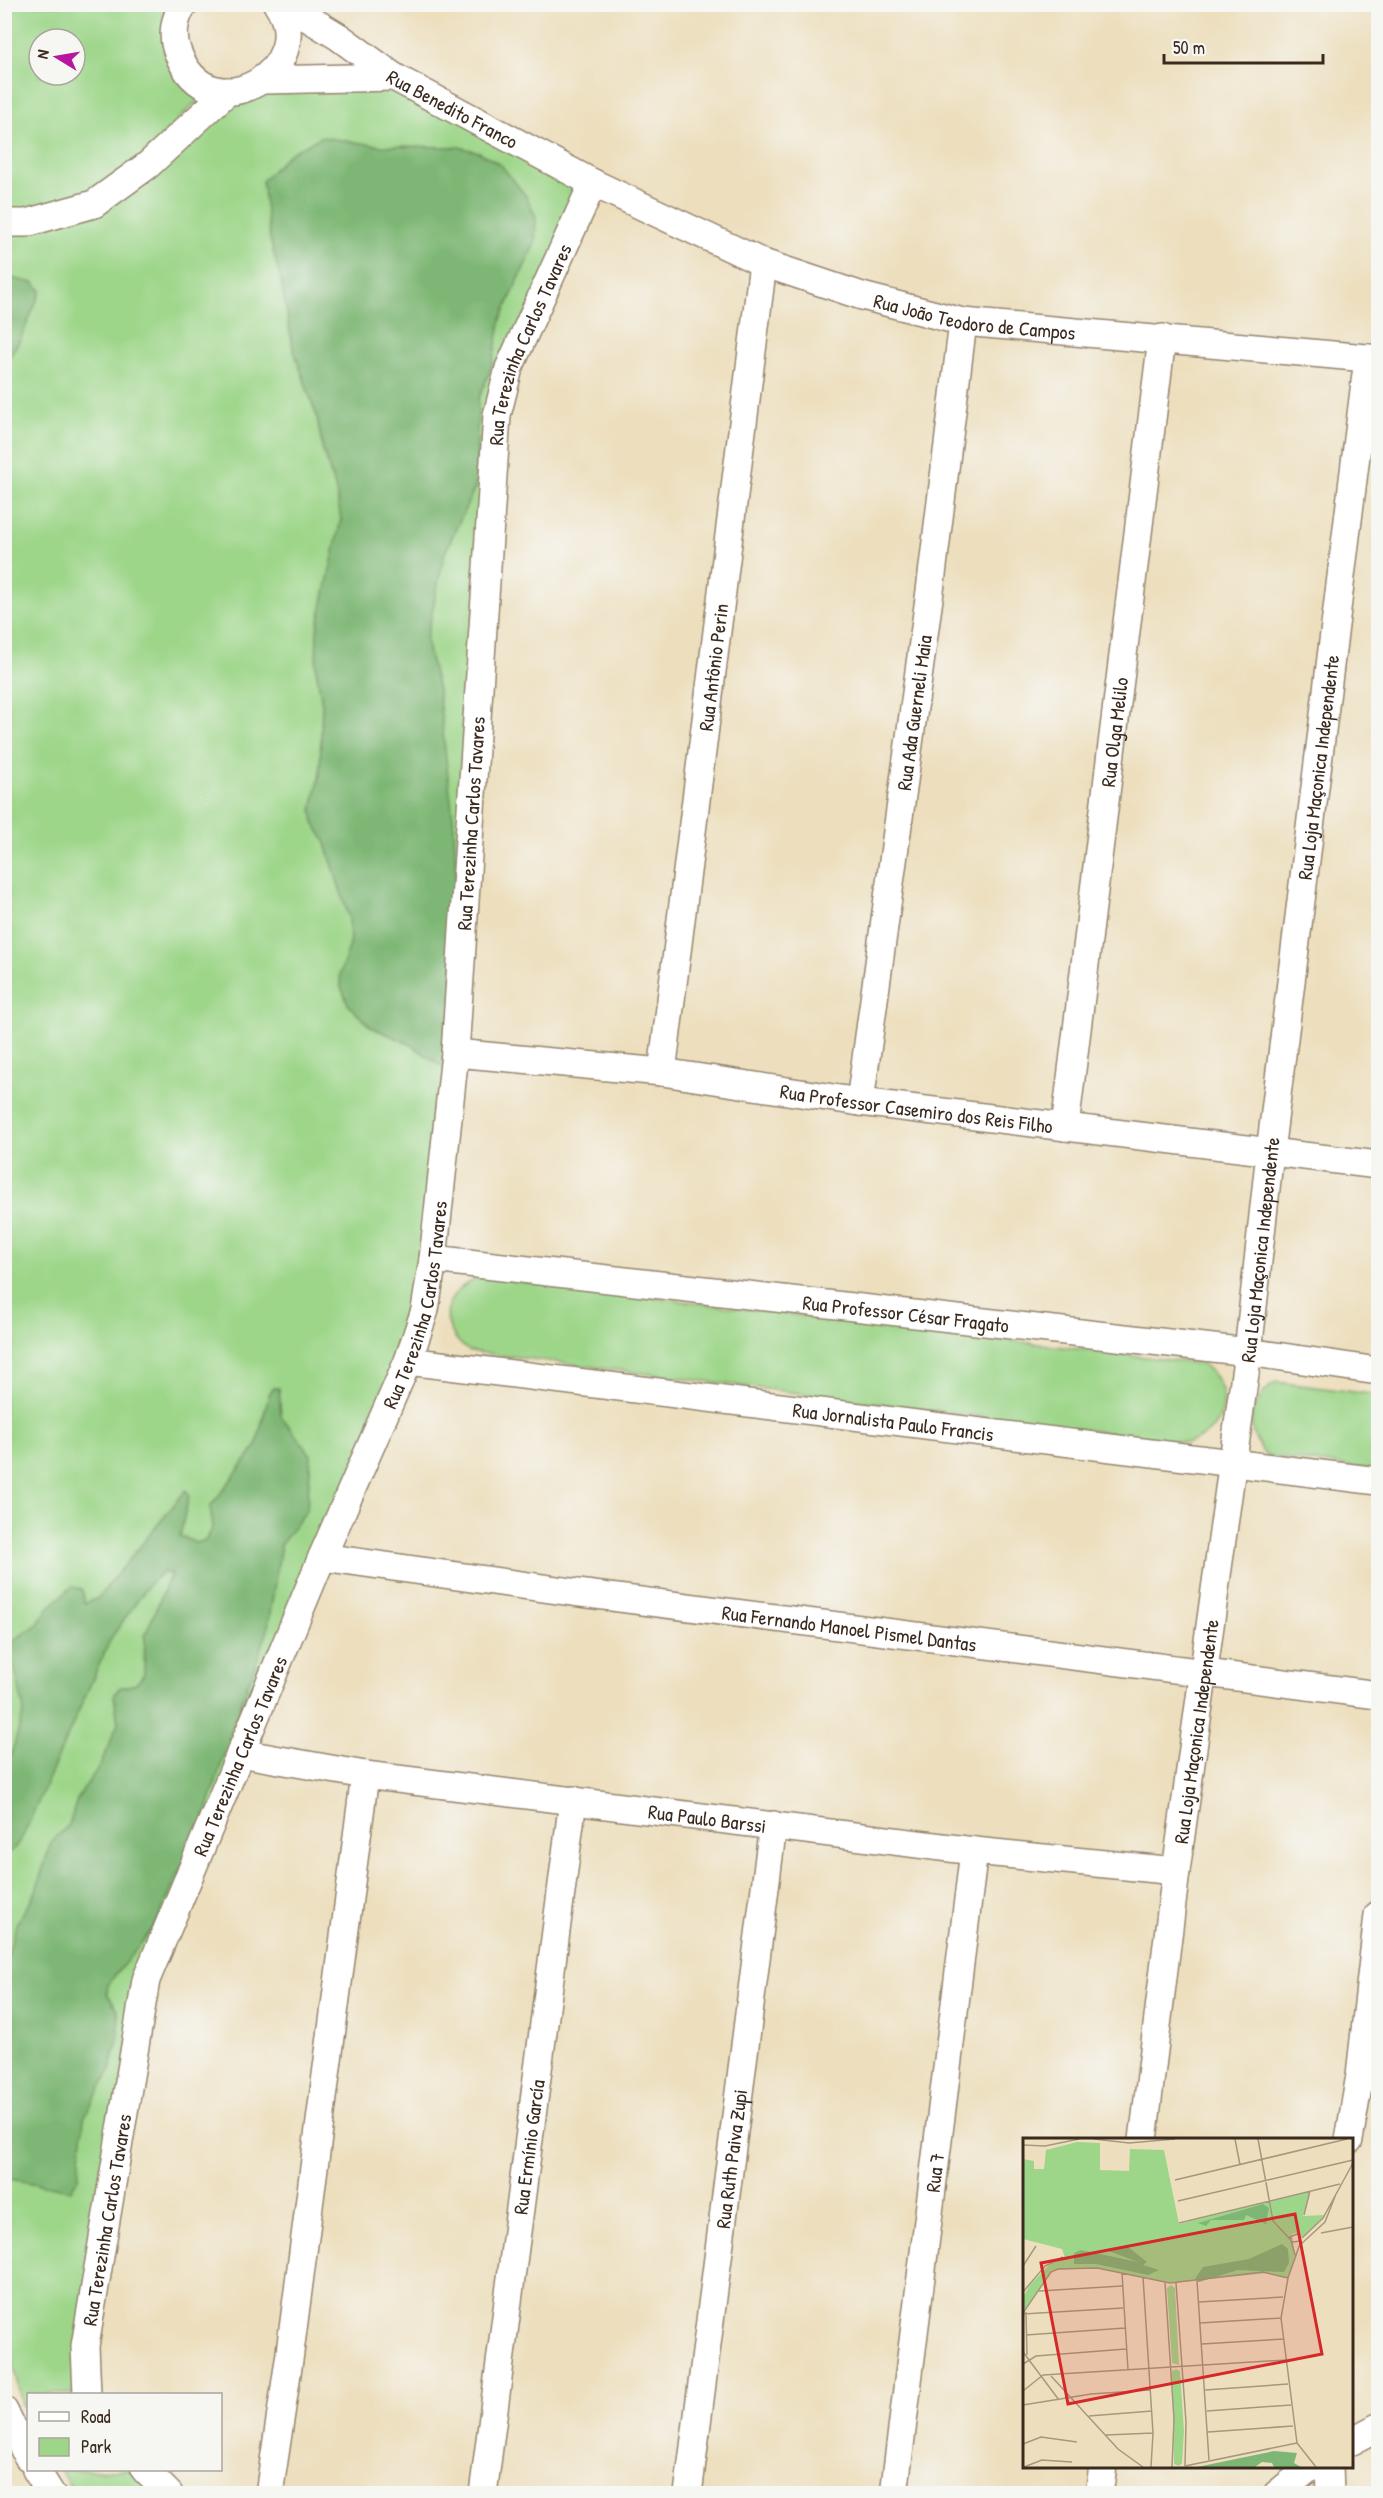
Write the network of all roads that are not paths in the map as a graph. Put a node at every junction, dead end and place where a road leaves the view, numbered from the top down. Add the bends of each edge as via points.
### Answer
1 (184, 4) edge
2 (277, 4) edge
3 (297, 9) edge
4 (394, 77) junction
5 (265, 80) junction
6 (228, 92) junction
7 (593, 183) junction
8 (4, 224) edge
9 (763, 263) junction
10 (963, 322) junction
11 (1162, 338) junction
12 (1373, 358) edge
13 (454, 1053) junction
14 (662, 1072) junction
15 (860, 1102) junction
16 (1065, 1127) junction
17 (1270, 1152) junction
18 (1378, 1165) edge
19 (433, 1259) junction
20 (1248, 1352) junction
21 (408, 1361) junction
22 (1378, 1371) edge
23 (1233, 1463) junction
24 (1378, 1481) edge
25 (322, 1557) junction
26 (1205, 1673) junction
27 (1378, 1695) edge
28 (240, 1753) junction
29 (365, 1775) junction
30 (573, 1800) junction
31 (773, 1825) junction
32 (975, 1851) junction
33 (1176, 1871) junction
34 (1378, 1915) edge
35 (1143, 2138) edge
36 (1349, 2138) edge
37 (87, 2393) edge
38 (4, 2411) edge
39 (1378, 2427) edge
40 (1353, 2440) edge
41 (27, 2455) edge
42 (1103, 2468) edge
43 (1309, 2468) edge
44 (1329, 2468) edge
45 (37, 2471) edge
46 (147, 2471) edge
47 (51, 2493) edge
48 (169, 2493) edge
49 (268, 2493) edge
50 (483, 2493) edge
51 (688, 2493) edge
52 (894, 2493) edge
53 (1099, 2493) edge
54 (1277, 2493) edge
55 (1330, 2493) edge

1 - 6 street via 174,36 182,64 210,88
2 - 5 street via 286,28 285,47
3 - 4 street
4 - 5 street, Rua Benedito Franco
4 - 7 street, Rua Benedito Franco
5 - 6 street, Rua Benedito Franco
6 - 8 street via 148,165 94,204 26,223
7 - 9 street, Rua João Teodoro de Campos
7 - 13 street, Rua Terezinha Carlos Tavares via 509,368 497,415
9 - 10 street, Rua João Teodoro de Campos via 862,296
9 - 14 street, Rua Antônio Perin
10 - 11 street, Rua João Teodoro de Campos
10 - 15 street, Rua Ada Guerneli Maia
11 - 12 street, Rua João Teodoro de Campos
11 - 16 street, Rua Olga Melilo
12 - 17 street, Rua Loja Maçonica Independente
13 - 14 street, Rua Professor Casemiro dos Reis Filho
13 - 19 street, Rua Terezinha Carlos Tavares
14 - 15 street, Rua Professor Casemiro dos Reis Filho
15 - 16 street, Rua Professor Casemiro dos Reis Filho
16 - 17 street, Rua Professor Casemiro dos Reis Filho
17 - 18 street, Rua Professor Casemiro dos Reis Filho
17 - 20 street, Rua Loja Maçonica Independente
19 - 20 street, Rua Professor César Fragato
19 - 21 street, Rua Terezinha Carlos Tavares via 425,1310
20 - 22 street, Rua Professor César Fragato
20 - 23 street, Rua Loja Maçonica Independente
21 - 23 street, Rua Jornalista Paulo Francis
21 - 25 street, Rua Terezinha Carlos Tavares
23 - 24 street, Rua Jornalista Paulo Francis
23 - 26 street, Rua Loja Maçonica Independente
25 - 26 street, Rua Fernando Manoel Pismel Dantas
25 - 28 street, Rua Terezinha Carlos Tavares
26 - 27 street, Rua Fernando Manoel Pismel Dantas
26 - 33 street, Rua Loja Maçonica Independente
28 - 29 street, Rua Paulo Barssi
28 - 37 street, Rua Terezinha Carlos Tavares via 146,1980 85,2346
29 - 30 street, Rua Paulo Barssi
29 - 49 street
30 - 31 street, Rua Paulo Barssi
30 - 50 street, Rua Ermínio García
31 - 32 street, Rua Paulo Barssi
31 - 51 street, Rua Ruth Paiva Zupi
32 - 33 street, Rua Paulo Barssi
32 - 52 street, Rua 7
33 - 35 street, Rua Loja Maçonica Independente
34 - 36 street
38 - 41 street
39 - 40 street
42 - 53 street
43 - 54 street
44 - 55 street
45 - 47 street
46 - 48 street

